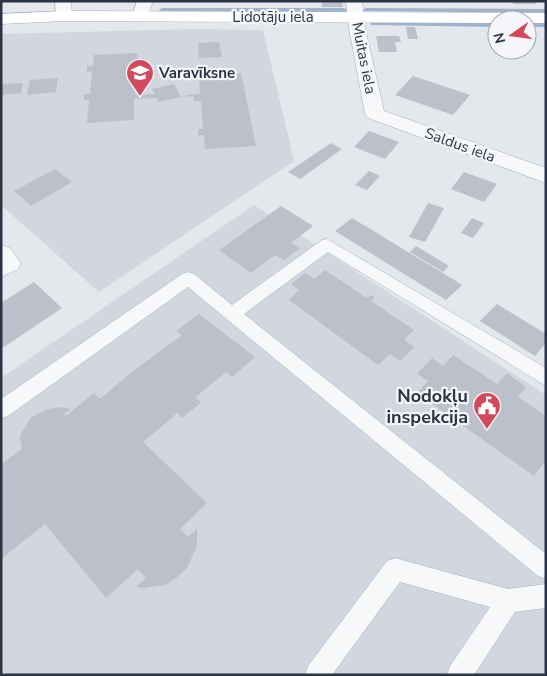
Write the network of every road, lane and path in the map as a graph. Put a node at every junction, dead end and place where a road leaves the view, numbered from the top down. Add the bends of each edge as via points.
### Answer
1 (64, 9) edge
2 (142, 9) edge
3 (355, 10) edge
4 (1, 18) edge
5 (546, 18) edge
6 (375, 114) joint
7 (546, 176) edge
8 (1, 254) edge
9 (1, 268) edge
10 (232, 314) junction
11 (546, 378) edge
12 (1, 410) edge
13 (546, 568) edge
14 (546, 596) edge
15 (508, 602) junction
16 (317, 675) edge
17 (459, 675) edge

1 - 2 main road, Lidotāju iela
1 - 4 main road, Lidotāju iela
2 - 3 main road, Lidotāju iela
3 - 5 main road, Lidotāju iela
3 - 6 street, Muitas iela
6 - 7 street, Saldus iela
8 - 9 street via 9,263
10 - 11 lane via 327,244
10 - 12 lane via 188,278
10 - 13 lane
14 - 15 lane
15 - 16 lane via 395,569
15 - 17 lane

